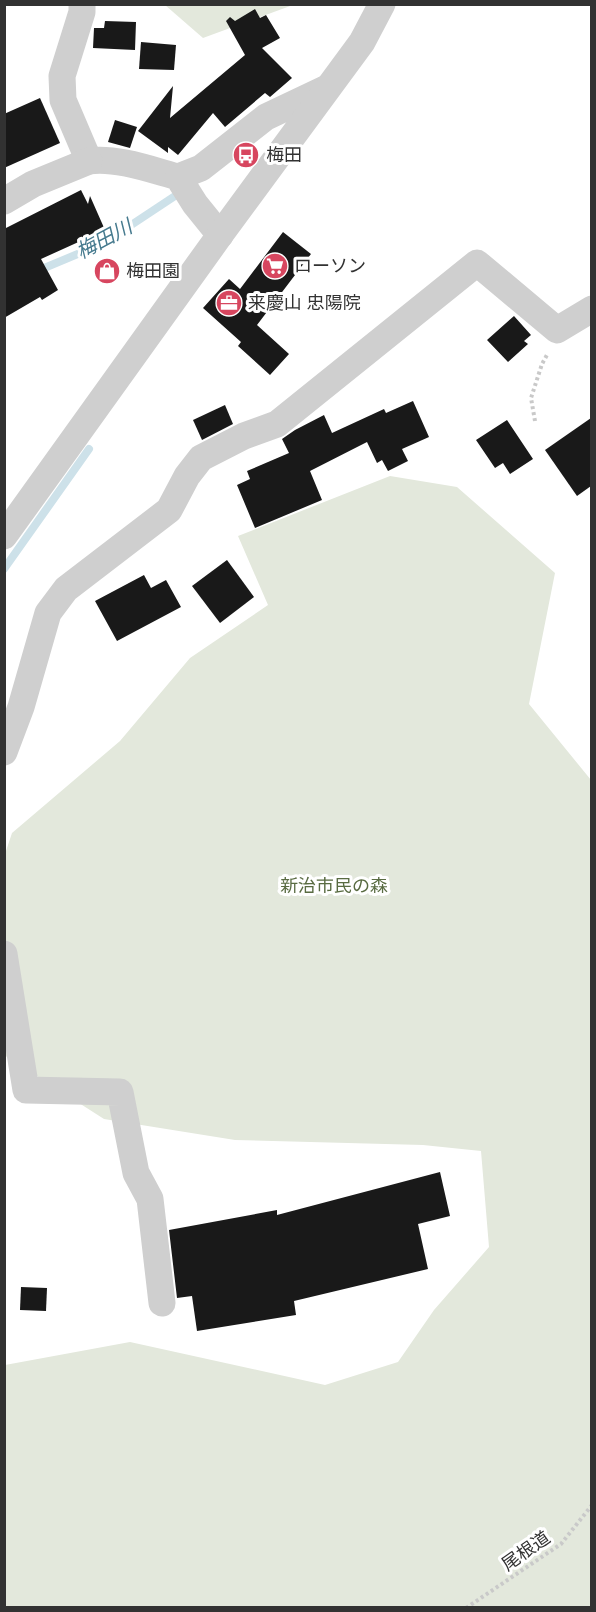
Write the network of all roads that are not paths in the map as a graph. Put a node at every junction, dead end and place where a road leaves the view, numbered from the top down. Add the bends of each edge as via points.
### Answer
1 (82, 4) edge
2 (382, 4) edge
3 (329, 87) junction
4 (89, 161) junction
5 (179, 178) junction
6 (4, 201) edge
7 (220, 235) junction
8 (591, 309) edge
9 (4, 536) edge
10 (4, 752) edge
11 (4, 954) edge
12 (162, 1303) dead end

1 - 4 street via 62,76 63,100
2 - 3 street via 362,42
3 - 5 street via 266,117 201,168
3 - 7 street
4 - 5 street via 136,166
4 - 6 street via 33,184
5 - 7 street
7 - 9 street
8 - 10 street via 557,330 477,263 277,424 201,458 169,510 66,589 48,613
11 - 12 street via 26,1090 120,1092 136,1173 150,1199

